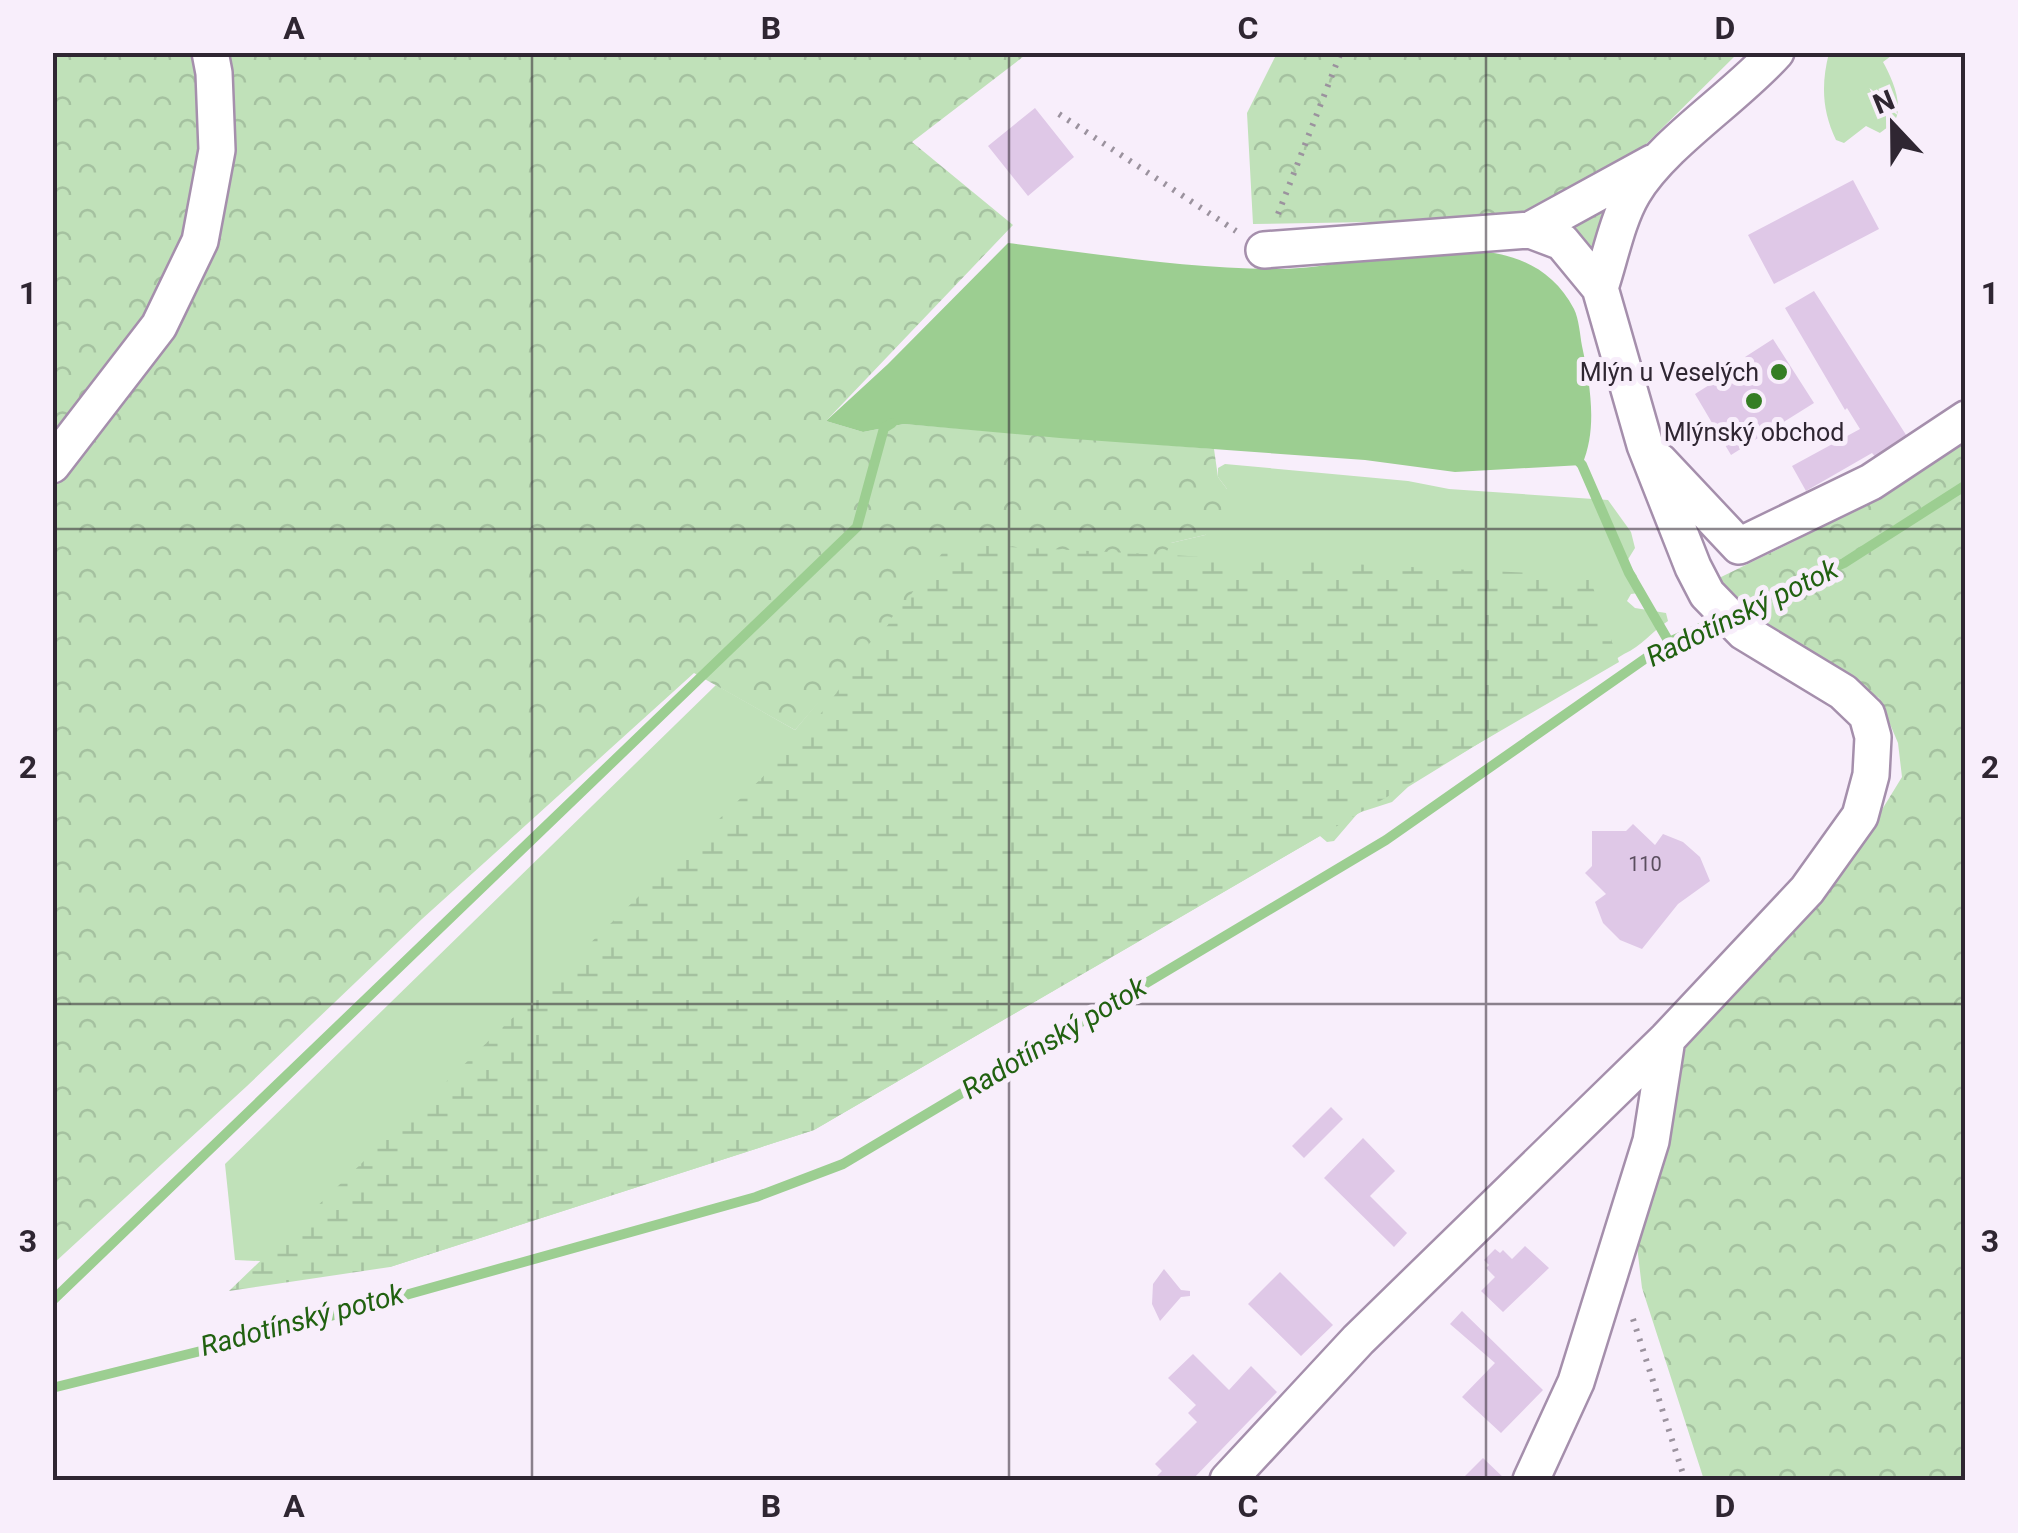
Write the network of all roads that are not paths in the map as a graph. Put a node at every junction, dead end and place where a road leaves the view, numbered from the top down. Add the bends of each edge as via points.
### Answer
1 (210, 52) edge
2 (1776, 52) edge
3 (1660, 158) junction
4 (1530, 230) junction
5 (1264, 250) road end
6 (1600, 288) junction
7 (1966, 419) edge
8 (1645, 446) junction
9 (52, 465) edge
10 (1668, 1039) junction
11 (1228, 1480) edge
12 (1531, 1480) edge

1 - 9 street via 217,150 200,241 159,326
2 - 3 street
3 - 4 street
3 - 6 street via 1632,194
4 - 5 street
4 - 6 street via 1562,242
6 - 8 street
7 - 8 street via 1871,482 1739,546
8 - 10 street via 1707,594 1744,632 1843,692 1867,715 1873,737 1872,774 1860,816 1807,890
10 - 11 street via 1358,1340
10 - 12 street via 1652,1142 1576,1382

